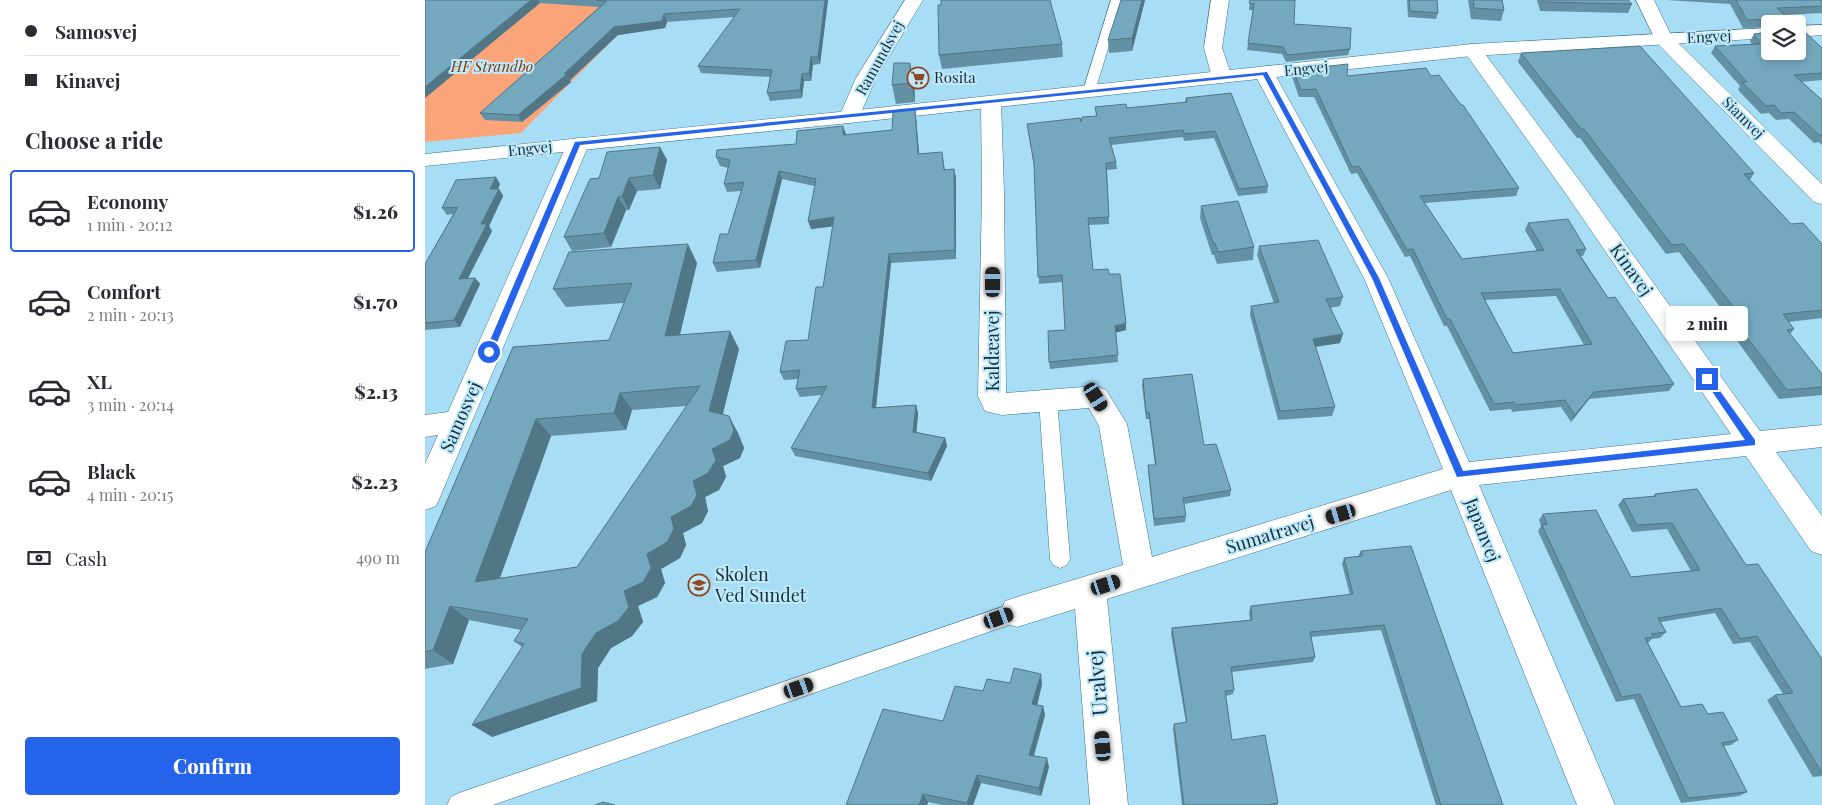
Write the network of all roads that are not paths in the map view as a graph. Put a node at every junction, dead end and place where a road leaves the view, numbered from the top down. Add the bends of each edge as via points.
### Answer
1 (913, 0) edge
2 (1117, 0) edge
3 (1220, 0) edge
4 (1645, 0) edge
5 (1822, 30) edge
6 (1806, 31) edge
7 (1761, 34) edge
8 (1664, 39) junction
9 (1472, 50) junction
10 (1265, 73) junction
11 (1222, 77) junction
12 (1089, 91) junction
13 (991, 102) junction
14 (849, 117) junction
15 (577, 144) junction
16 (425, 160) edge
17 (1822, 197) edge
18 (1047, 400) junction
19 (459, 421) junction
20 (425, 426) edge
21 (1822, 436) edge
22 (1752, 443) junction
23 (1461, 475) junction
24 (425, 497) edge
25 (1822, 541) edge
26 (1060, 559) dead end
27 (1140, 575) junction
28 (1090, 591) junction
29 (1017, 612) joint
30 (459, 805) edge
31 (1109, 805) edge
32 (1596, 805) edge

1 - 14 street, Ramundsvej via 866,78
2 - 12 lane
3 - 11 street via 1213,48
4 - 8 street, Siamvej
5 - 6 street
7 - 8 street, Engvej
8 - 9 street, Engvej
8 - 17 street, Siamvej
9 - 10 street, Engvej
9 - 22 street, Kinavej via 1575,189
10 - 11 street, Engvej
10 - 23 street, Japanvej via 1376,278
11 - 12 street, Engvej
12 - 13 street, Engvej
13 - 14 street, Engvej
13 - 18 street, Kaldæavej via 992,396 995,403 1002,404
14 - 15 street, Engvej
15 - 16 street, Engvej
15 - 19 street, Samosvej
18 - 26 lane
18 - 27 street, Kaldæavej via 1096,397 1113,424
19 - 20 street
19 - 24 street, Samosvej
21 - 22 street, Sumatravej
22 - 23 street, Sumatravej
22 - 25 street, Kinavej
23 - 27 street, Sumatravej
23 - 32 street, Japanvej
27 - 28 street, Sumatravej
28 - 29 street, Sumatravej
28 - 31 street, Uralvej
29 - 30 lane

